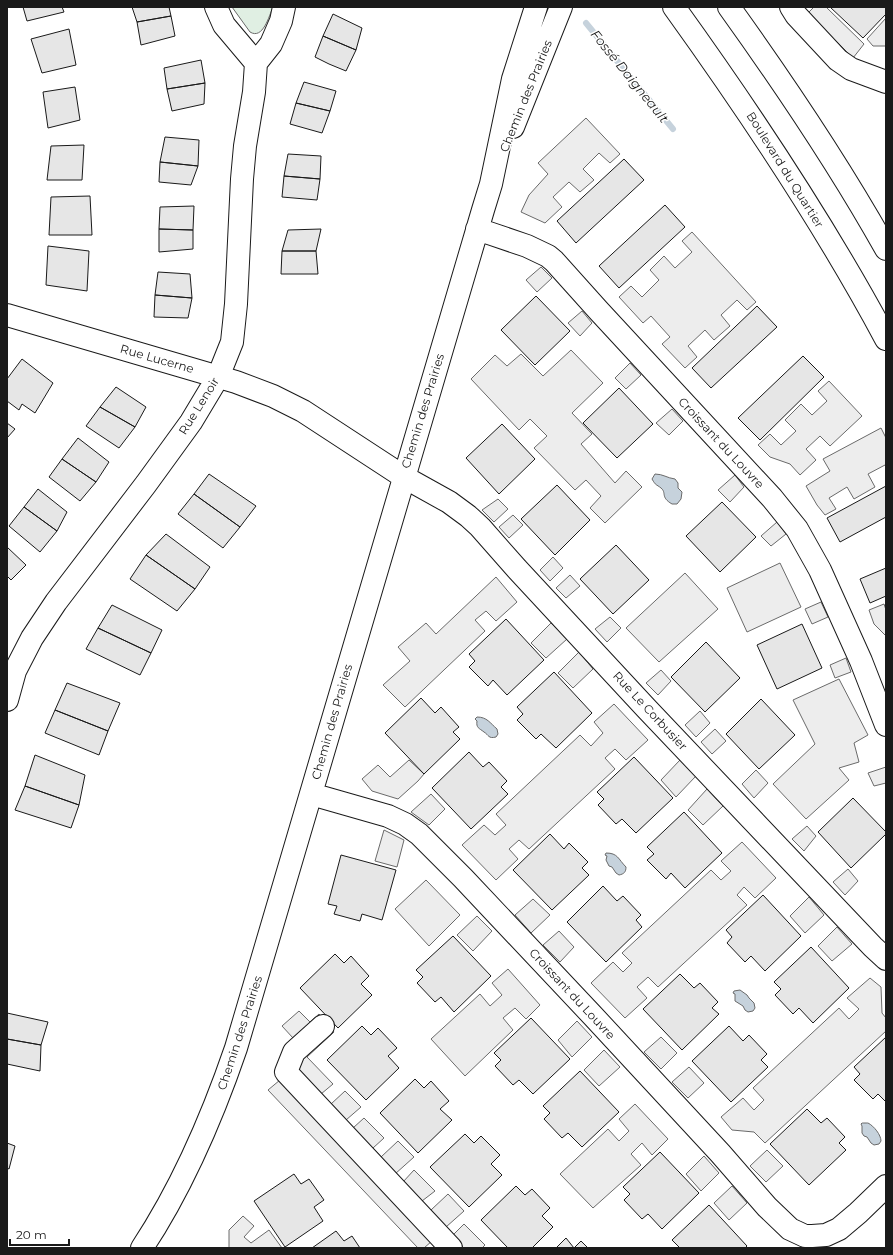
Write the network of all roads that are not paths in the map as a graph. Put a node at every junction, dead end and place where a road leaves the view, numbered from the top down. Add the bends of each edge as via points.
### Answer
1 (216, 7) edge
2 (284, 7) edge
3 (536, 7) edge
4 (561, 7) edge
5 (674, 7) edge
6 (729, 7) edge
7 (791, 7) edge
8 (256, 63) junction
9 (886, 82) edge
10 (491, 184) junction
11 (477, 229) junction
12 (886, 249) edge
13 (7, 315) edge
14 (886, 339) edge
15 (218, 377) junction
16 (404, 476) junction
17 (11, 673) edge
18 (7, 700) edge
19 (886, 725) edge
20 (311, 794) junction
21 (886, 960) edge
22 (323, 1026) dead end
23 (886, 1186) edge
24 (803, 1242) edge
25 (142, 1248) edge
26 (451, 1248) edge

1 - 8 street via 224,25
2 - 8 street via 281,22 271,44
3 - 10 street, Chemin des Prairies via 513,79
4 - 10 street, Chemin des Prairies
5 - 14 street, Boulevard du Quartier via 775,153 830,241
6 - 12 street via 813,129
7 - 9 street via 838,60 851,69
8 - 15 street, Rue Lenoir via 242,180 232,342
10 - 11 street, Chemin des Prairies
11 - 16 street, Chemin des Prairies
11 - 19 street, Croissant du Louvre via 527,246 548,256 558,265 787,516 807,546 835,603
13 - 15 street, Rue Lucerne
15 - 16 street, Rue Lucerne via 258,389 290,404
15 - 17 street, Rue Lenoir via 191,422 56,602
16 - 20 street, Chemin des Prairies
16 - 21 street, Rue Le Corbusier via 458,508 480,527 651,713
17 - 18 street, Rue Lenoir
20 - 24 street, Croissant du Louvre via 388,816 419,834 598,1021 777,1217
20 - 25 street, Chemin des Prairies via 221,1093 182,1178
22 - 26 street via 294,1052 286,1072
23 - 24 street, Croissant du Louvre via 839,1229

